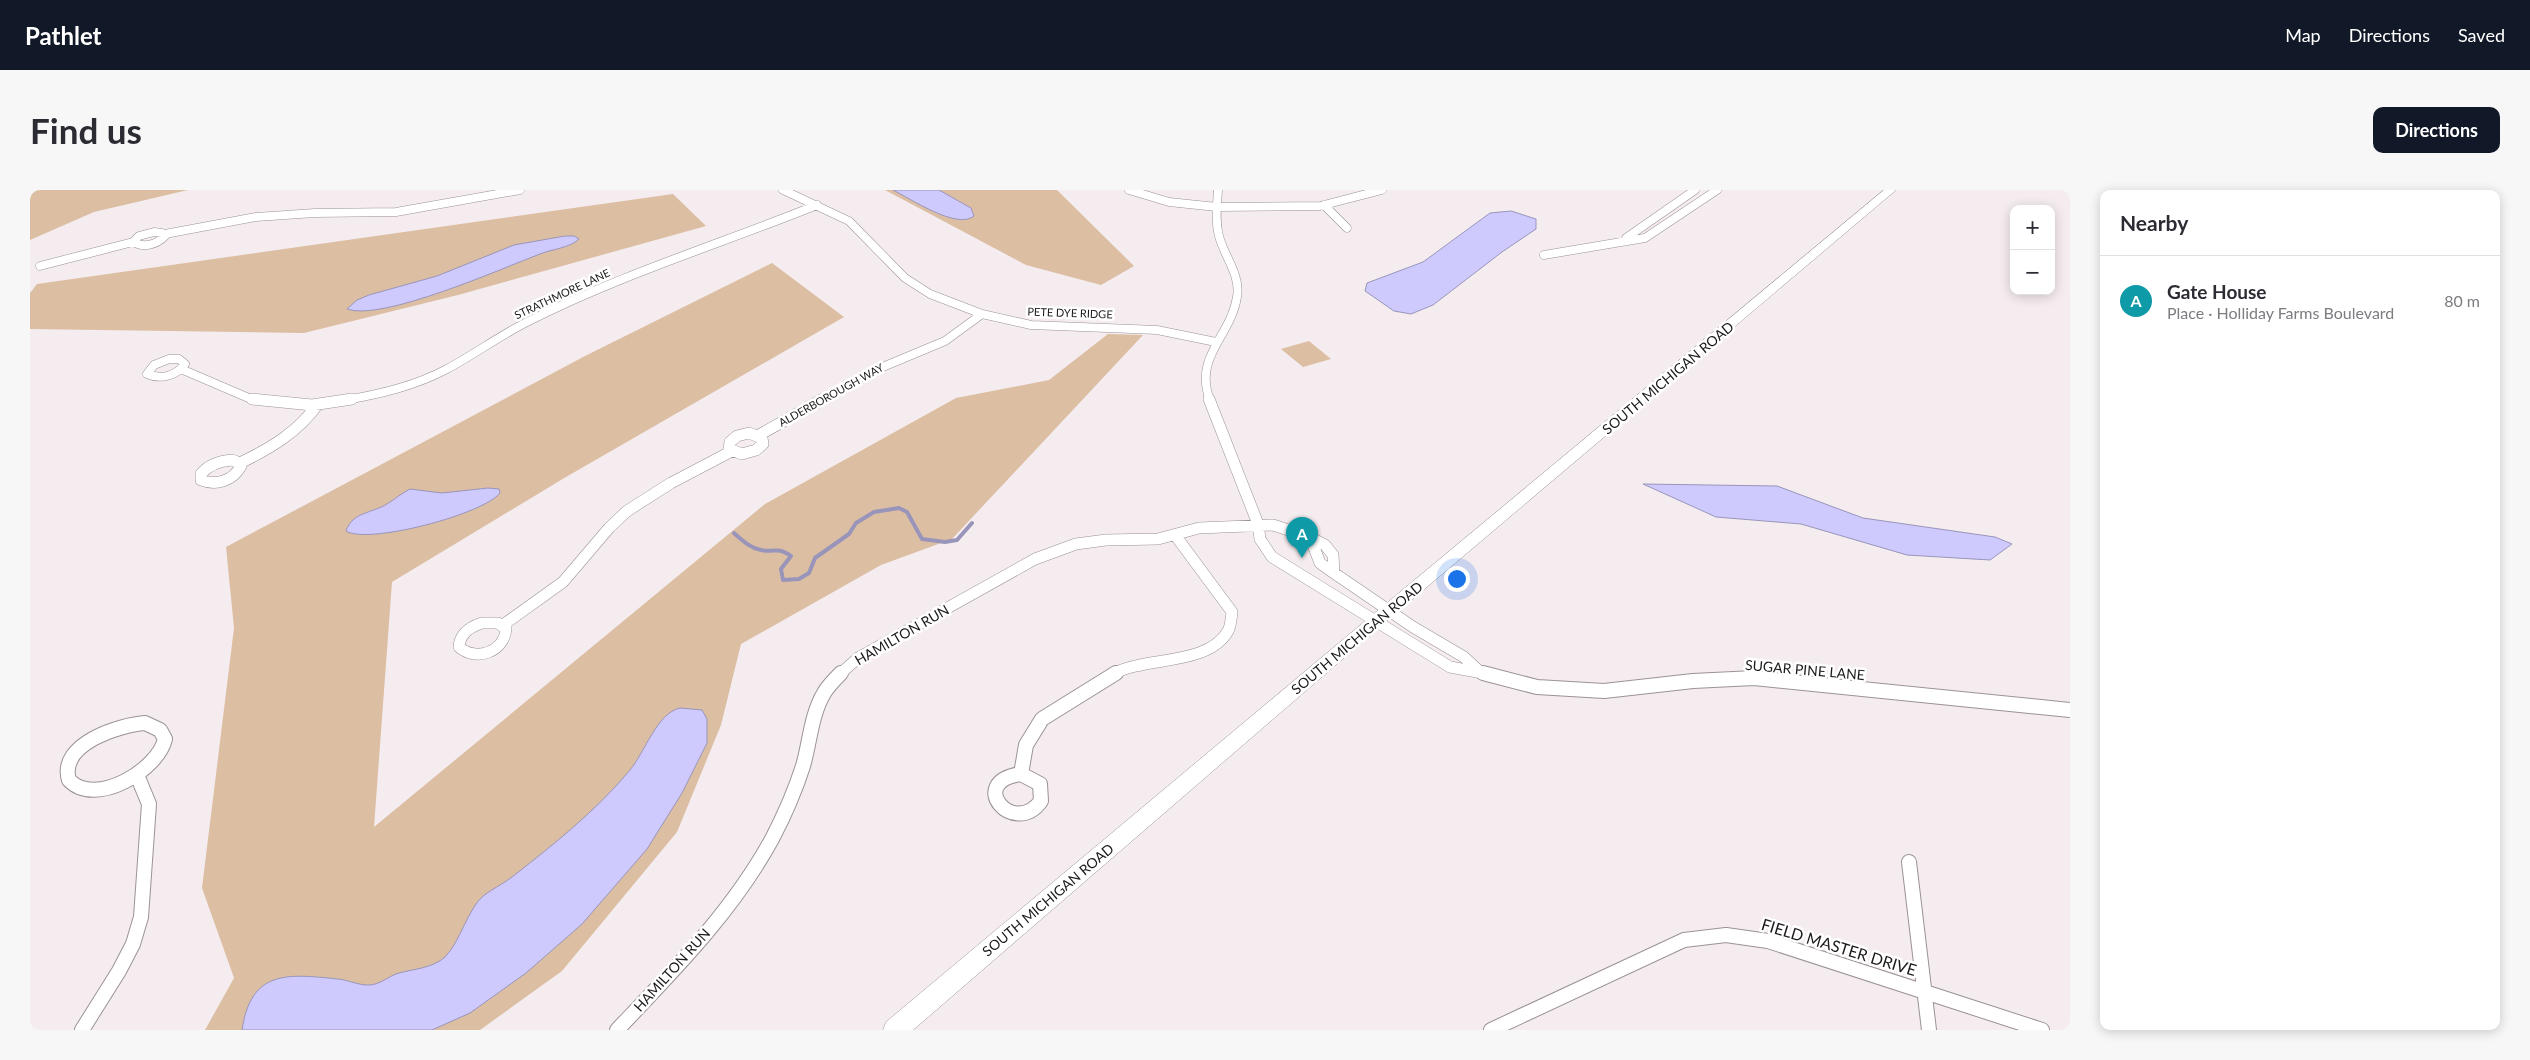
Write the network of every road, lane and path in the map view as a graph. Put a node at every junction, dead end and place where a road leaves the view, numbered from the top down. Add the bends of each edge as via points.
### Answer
1 (520, 190) edge
2 (783, 190) edge
3 (1129, 190) edge
4 (1218, 190) edge
5 (1382, 190) edge
6 (1695, 190) edge
7 (1717, 190) edge
8 (1891, 190) edge
9 (817, 205) junction
10 (1324, 205) junction
11 (1217, 207) junction
12 (1662, 213) junction
13 (1678, 218) junction
14 (1347, 228) dead end
15 (1626, 241) junction
16 (1544, 255) dead end
17 (40, 266) dead end
18 (982, 314) junction
19 (1216, 342) junction
20 (182, 369) dead end
21 (318, 404) junction
22 (759, 435) junction
23 (732, 451) junction
24 (240, 463) dead end
25 (1258, 524) junction
26 (1175, 535) junction
27 (1383, 616) junction
28 (503, 625) dead end
29 (2070, 710) edge
30 (1021, 774) dead end
31 (137, 775) junction
32 (1910, 862) dead end
33 (1924, 992) junction
34 (82, 1030) edge
35 (617, 1030) edge
36 (895, 1030) edge
37 (1491, 1030) edge
38 (1929, 1030) edge
39 (2042, 1030) edge

1 - 17 street via 396,212 256,217 165,234 162,240 152,244 133,242
2 - 9 street, PETE DYE RIDGE
3 - 11 street via 1169,202
4 - 11 street
5 - 10 street
6 - 12 street
7 - 13 street
8 - 27 main road, SOUTH MICHIGAN ROAD
9 - 18 street, PETE DYE RIDGE via 849,221 905,278 930,294
9 - 21 street, STRATHMORE LANE via 670,260 525,323 430,378 368,397
10 - 11 street
10 - 14 street
11 - 19 street via 1219,234 1238,298 1229,325
12 - 13 street
12 - 15 street
13 - 15 street via 1645,238
15 - 16 street
18 - 19 street, PETE DYE RIDGE via 1031,325 1156,330
18 - 22 street, ALDERBOROUGH WAY via 945,342 873,370
19 - 25 street via 1205,367 1205,388
20 - 21 street, STRATHMORE LANE via 251,399
21 - 24 street via 301,428 271,449
22 - 23 street via 749,433 733,438 728,445
22 - 23 street via 763,444 757,450 742,454
23 - 28 street via 626,512 569,576
25 - 26 street, HAMILTON RUN via 1199,528
25 - 27 street via 1262,543 1275,560
25 - 27 street, HAMILTON RUN via 1310,537 1320,563
26 - 30 street via 1229,606 1232,623 1228,633 1219,644 1195,654 1148,662 1117,672 1042,720 1032,730 1022,753
26 - 35 street, HAMILTON RUN via 1141,541 1091,542 1050,553 874,649 843,670 824,693 817,708 804,765 791,799 772,839 744,885 697,946
27 - 29 street, SUGAR PINE LANE via 1450,667 1537,687 1604,692 1693,681 1754,678
27 - 36 main road, SOUTH MICHIGAN ROAD
31 - 31 street via 160,753 164,742 163,732 145,723 130,724 98,736 74,755 66,776 70,784 91,790 114,786
31 - 34 street via 149,804 142,917 119,971
32 - 33 street
33 - 37 street, FIELD MASTER DRIVE via 1768,941 1726,935 1684,940
33 - 38 street
33 - 39 street, FIELD MASTER DRIVE

